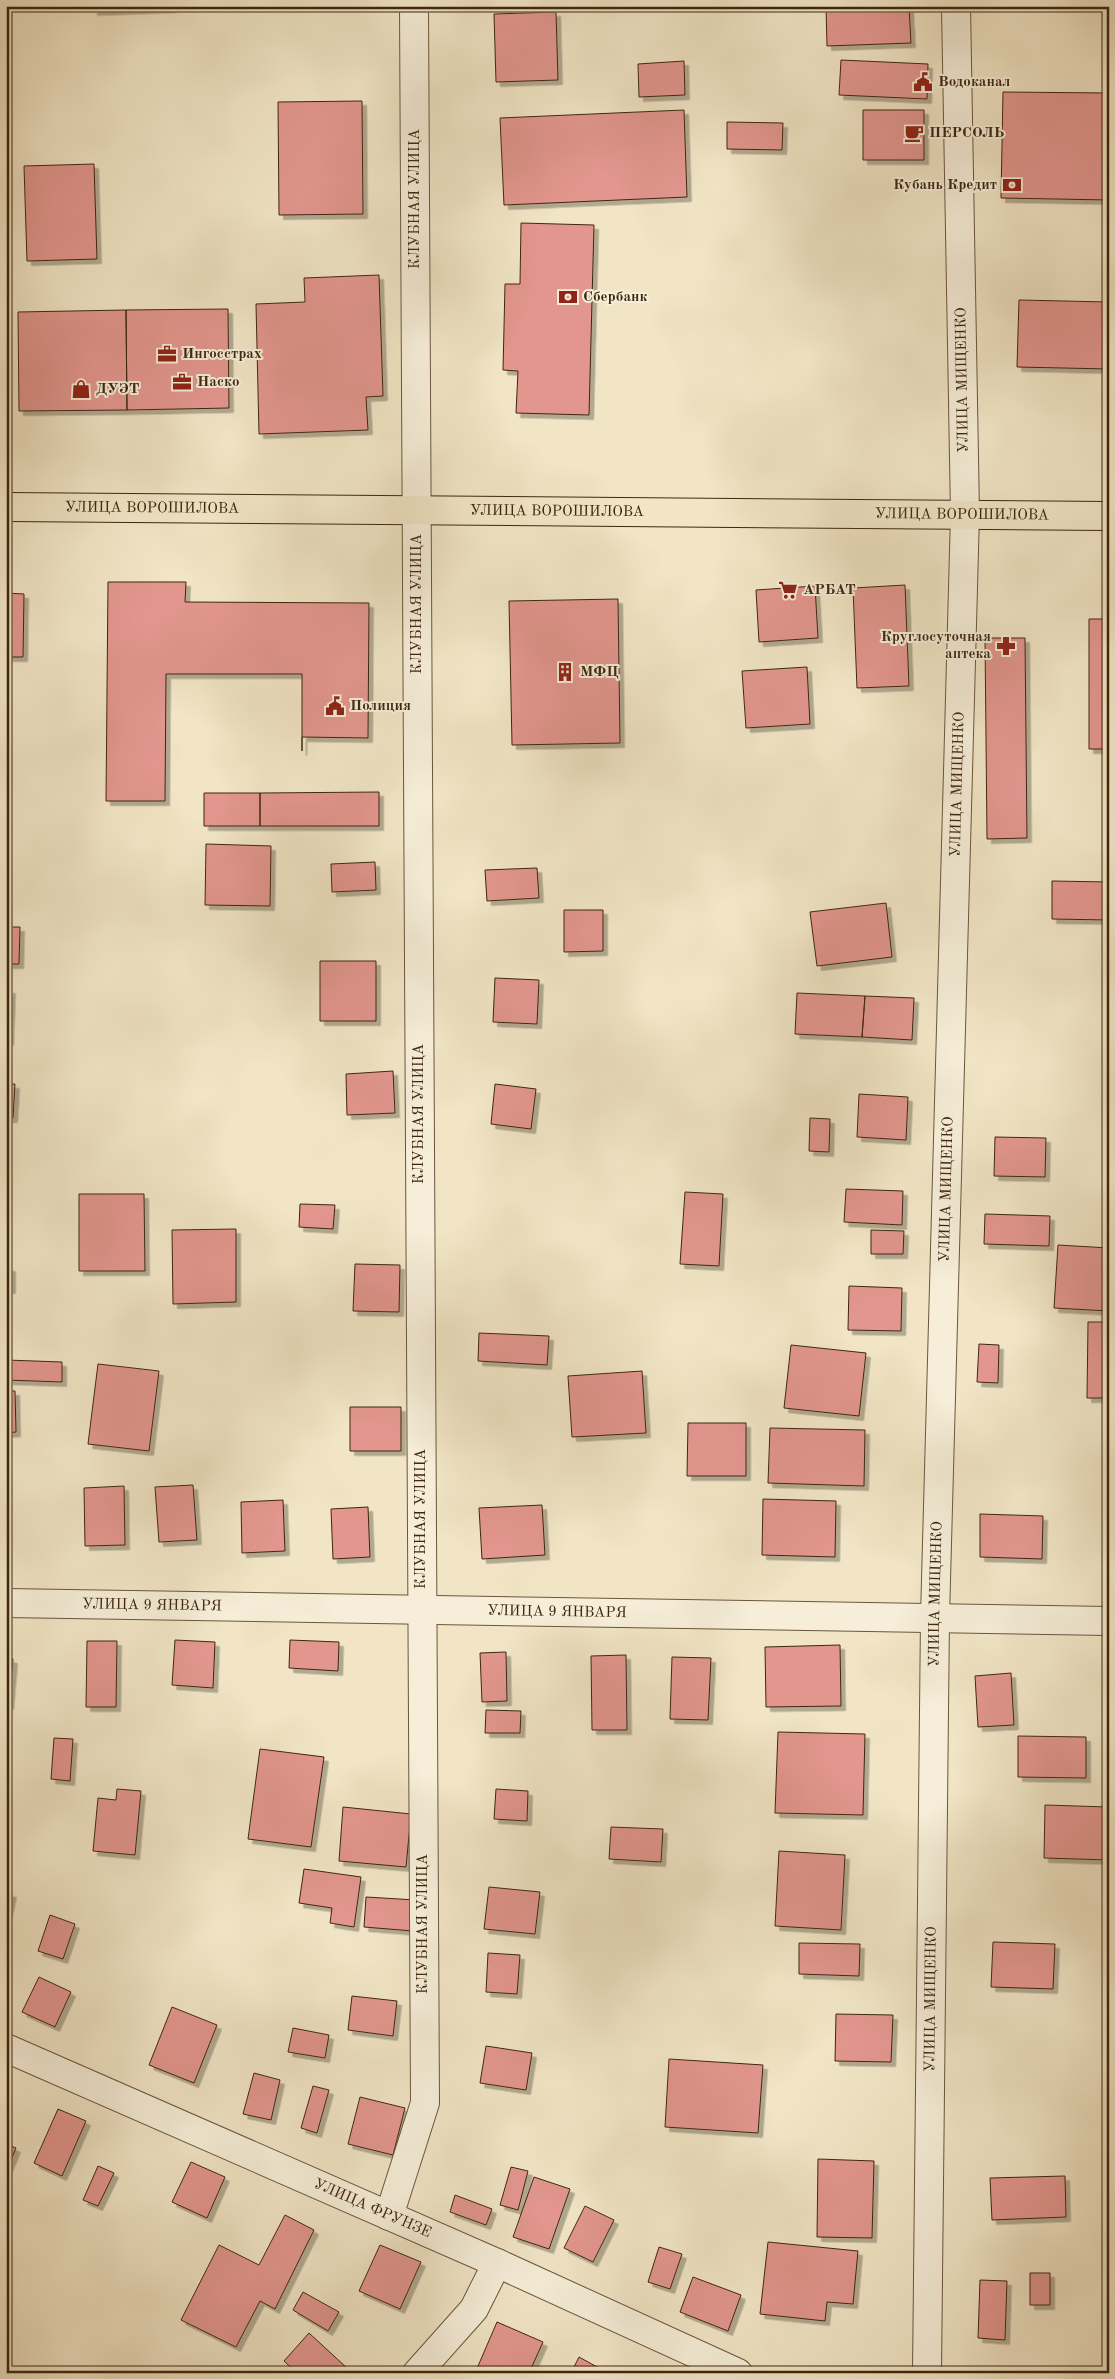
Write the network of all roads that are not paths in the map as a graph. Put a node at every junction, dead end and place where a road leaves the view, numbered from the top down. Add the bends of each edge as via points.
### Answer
1 (414, 6) edge
2 (956, 6) edge
3 (6, 507) edge
4 (417, 509) junction
5 (965, 514) junction
6 (1109, 516) edge
7 (6, 1603) edge
8 (421, 1609) junction
9 (935, 1617) junction
10 (1109, 1621) edge
11 (6, 2048) edge
12 (389, 2216) junction
13 (497, 2263) junction
14 (417, 2373) edge
15 (738, 2373) edge
16 (927, 2373) edge

1 - 4 street, КЛУБНАЯ УЛИЦА
2 - 5 street, УЛИЦА МИЩЕНКО
3 - 4 main road, УЛИЦА ВОРОШИЛОВА
4 - 5 main road, УЛИЦА ВОРОШИЛОВА
4 - 8 street, КЛУБНАЯ УЛИЦА
5 - 6 main road, УЛИЦА ВОРОШИЛОВА
5 - 9 street, УЛИЦА МИЩЕНКО
7 - 8 street, УЛИЦА 9 ЯНВАРЯ
8 - 9 street, УЛИЦА 9 ЯНВАРЯ
8 - 12 street, КЛУБНАЯ УЛИЦА via 425,2103
9 - 10 street, УЛИЦА 9 ЯНВАРЯ
9 - 16 street, УЛИЦА МИЩЕНКО
11 - 12 street, УЛИЦА ФРУНЗЕ
12 - 13 street, УЛИЦА ФРУНЗЕ
13 - 14 street via 474,2309
13 - 15 street, УЛИЦА ФРУНЗЕ

